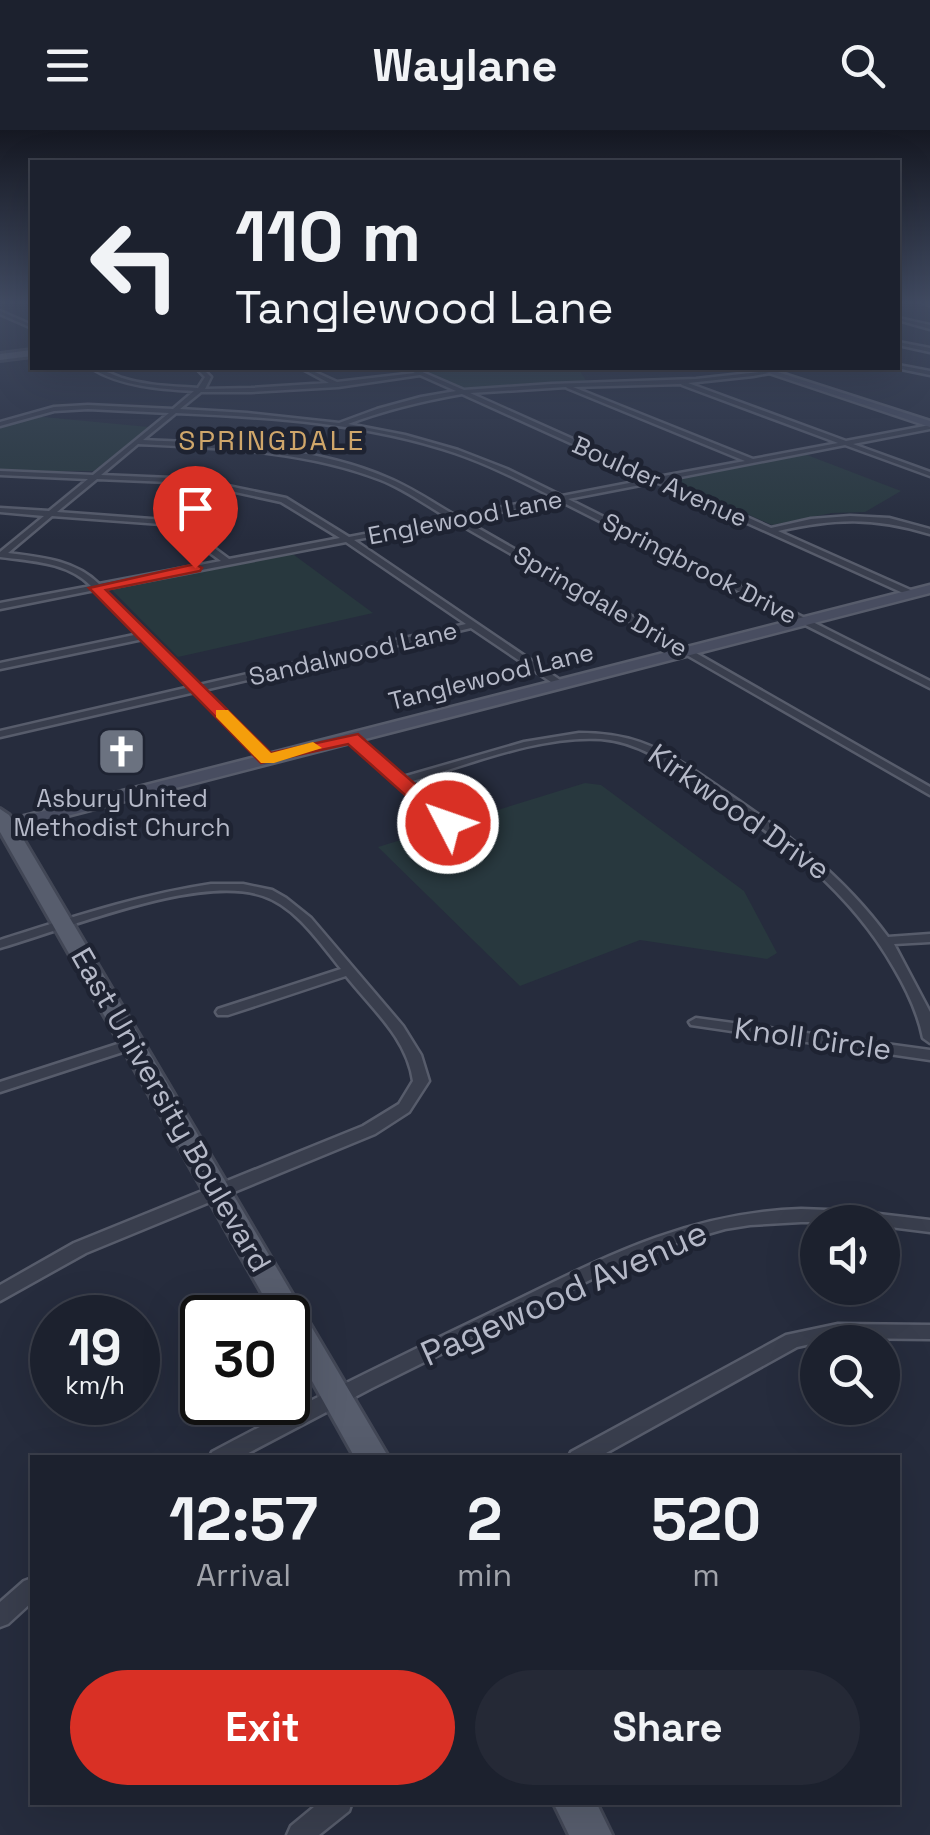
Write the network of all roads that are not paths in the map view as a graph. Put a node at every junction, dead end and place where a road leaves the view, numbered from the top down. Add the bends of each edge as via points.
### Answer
1 (138, 382) edge
2 (205, 382) edge
3 (331, 382) edge
4 (364, 382) edge
5 (439, 382) edge
6 (678, 382) junction
7 (682, 382) edge
8 (798, 382) edge
9 (564, 384) junction
10 (338, 385) junction
11 (201, 388) junction
12 (468, 394) junction
13 (172, 413) junction
14 (0, 424) edge
15 (339, 426) junction
16 (930, 426) edge
17 (136, 442) junction
18 (846, 443) junction
19 (752, 461) junction
20 (0, 473) edge
21 (930, 474) edge
22 (97, 475) junction
23 (658, 480) junction
24 (561, 498) junction
25 (0, 510) edge
26 (52, 513) junction
27 (457, 518) junction
28 (770, 530) junction
29 (930, 532) edge
30 (345, 540) junction
31 (1, 555) edge
32 (227, 562) junction
33 (96, 588) junction
34 (930, 589) edge
35 (912, 594) junction
36 (0, 606) edge
37 (804, 622) junction
38 (472, 626) junction
39 (144, 636) junction
40 (688, 651) junction
41 (0, 666) edge
42 (560, 684) junction
43 (930, 685) edge
44 (197, 689) junction
45 (0, 734) edge
46 (352, 738) junction
47 (267, 760) junction
48 (401, 781) junction
49 (930, 792) edge
50 (3, 820) edge
51 (448, 823) dead end
52 (64, 925) junction
53 (930, 938) edge
54 (885, 941) junction
55 (0, 944) edge
56 (349, 971) junction
57 (223, 1012) dead end
58 (696, 1022) dead end
59 (930, 1038) edge
60 (133, 1044) junction
61 (930, 1055) edge
62 (0, 1087) edge
63 (218, 1190) junction
64 (930, 1226) edge
65 (0, 1294) edge
66 (930, 1332) edge
67 (336, 1396) junction
68 (225, 1455) edge
69 (372, 1455) edge
70 (583, 1455) edge
71 (30, 1590) edge
72 (0, 1616) edge
73 (336, 1805) edge
74 (575, 1805) edge
75 (300, 1835) edge
76 (592, 1835) edge

1 - 11 street
2 - 11 street
3 - 10 street
4 - 10 street
5 - 12 street, Boulder Avenue
6 - 7 street
6 - 9 street
6 - 18 street
8 - 16 main road
9 - 12 street
9 - 19 street
10 - 11 street
11 - 13 street
12 - 15 street via 388,408
12 - 23 street, Boulder Avenue
13 - 14 street, Springbrook Drive via 68,408
13 - 15 street, Springbrook Drive
13 - 17 street
15 - 24 street, Springbrook Drive via 459,452
16 - 18 street, Englewood Lane
17 - 22 street
17 - 27 street, Springdale Drive via 256,450 345,465
18 - 19 street, Englewood Lane
18 - 21 street
19 - 23 street, Englewood Lane
20 - 22 street
22 - 26 street
22 - 30 street via 258,492 296,506
23 - 24 street, Englewood Lane
23 - 28 street, Boulder Avenue
24 - 27 street, Englewood Lane
24 - 37 street, Springbrook Drive
25 - 26 street
26 - 31 street
26 - 32 street via 162,522
27 - 30 street, Englewood Lane
27 - 40 street, Springdale Drive
28 - 29 street via 852,515
28 - 35 street, Boulder Avenue
30 - 32 street, Englewood Lane
30 - 38 street
31 - 33 street via 48,560
32 - 33 street, Englewood Lane
33 - 36 street, Englewood Lane
33 - 39 street
34 - 35 main road, Tanglewood Lane
35 - 37 main road, Tanglewood Lane
37 - 40 main road, Tanglewood Lane
37 - 43 street, Springbrook Drive
38 - 42 street
38 - 44 street, Sandalwood Lane
39 - 41 street
39 - 44 street
40 - 42 main road, Tanglewood Lane
40 - 49 street, Springdale Drive
42 - 46 main road, Tanglewood Lane
44 - 45 street, Sandalwood Lane
44 - 47 street
46 - 47 main road, Tanglewood Lane
46 - 48 street
47 - 50 main road, Tanglewood Lane
48 - 51 street
48 - 54 street, Kirkwood Drive via 574,737 639,744 800,848 840,882
50 - 52 main road, East University Boulevard
52 - 55 street
52 - 56 street via 192,890 244,886 280,899
52 - 60 main road, East University Boulevard
53 - 54 street
54 - 59 street, Kirkwood Drive via 927,1018
56 - 57 street
56 - 63 street via 416,1058 415,1094 368,1130
58 - 61 street, Knoll Circle
60 - 62 street
60 - 63 main road, East University Boulevard
63 - 65 street via 80,1248
63 - 67 main road, East University Boulevard
64 - 67 street, Pagewood Avenue via 803,1216 692,1232
66 - 70 street via 838,1331 792,1340
67 - 68 street, Pagewood Avenue
67 - 69 main road, East University Boulevard
71 - 72 street
73 - 75 street
74 - 76 main road

